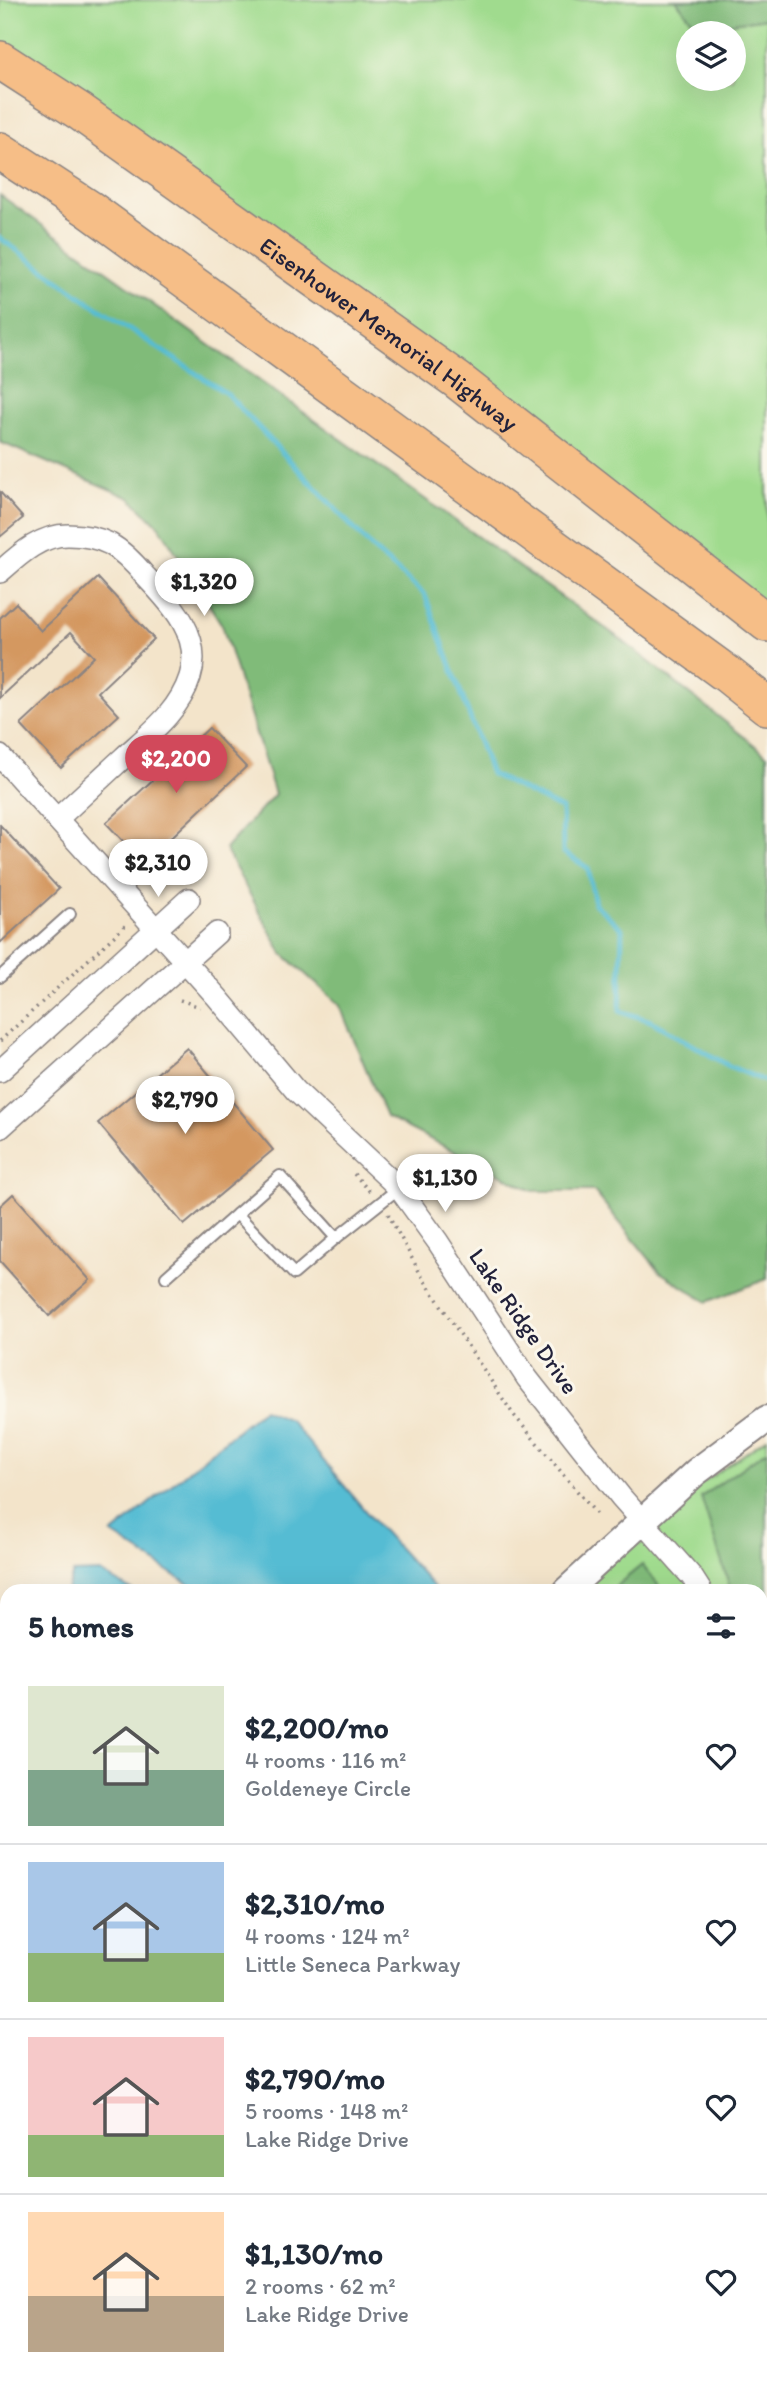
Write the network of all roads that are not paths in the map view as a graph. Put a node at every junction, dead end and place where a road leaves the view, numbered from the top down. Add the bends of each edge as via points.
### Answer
1 (0, 60) edge
2 (0, 152) edge
3 (0, 572) edge
4 (767, 623) edge
5 (767, 706) edge
6 (0, 756) edge
7 (57, 819) junction
8 (189, 899) dead end
9 (69, 914) dead end
10 (156, 929) junction
11 (217, 933) dead end
12 (185, 962) junction
13 (0, 977) edge
14 (0, 1071) edge
15 (0, 1128) edge
16 (398, 1188) junction
17 (237, 1213) junction
18 (336, 1238) junction
19 (166, 1276) dead end
20 (767, 1419) edge
21 (642, 1521) junction
22 (574, 1584) edge
23 (696, 1584) edge

1 - 4 highway, Eisenhower Memorial Highway via 114,135 457,380
2 - 5 highway via 100,217
3 - 7 street via 25,549 50,538 78,536 109,544 129,558 176,609 193,653 182,697 166,718
6 - 7 street, Lake Ridge Drive
7 - 10 street, Lake Ridge Drive
8 - 10 street
9 - 13 lane
10 - 12 street, Lake Ridge Drive
10 - 14 street
11 - 12 street
12 - 15 street
12 - 16 street, Lake Ridge Drive via 296,1091
16 - 18 lane
16 - 21 street, Lake Ridge Drive via 527,1378
17 - 18 lane via 294,1274
17 - 18 lane via 279,1176
17 - 19 lane
20 - 21 street via 696,1472
21 - 22 street
21 - 23 street, Lake Ridge Drive

